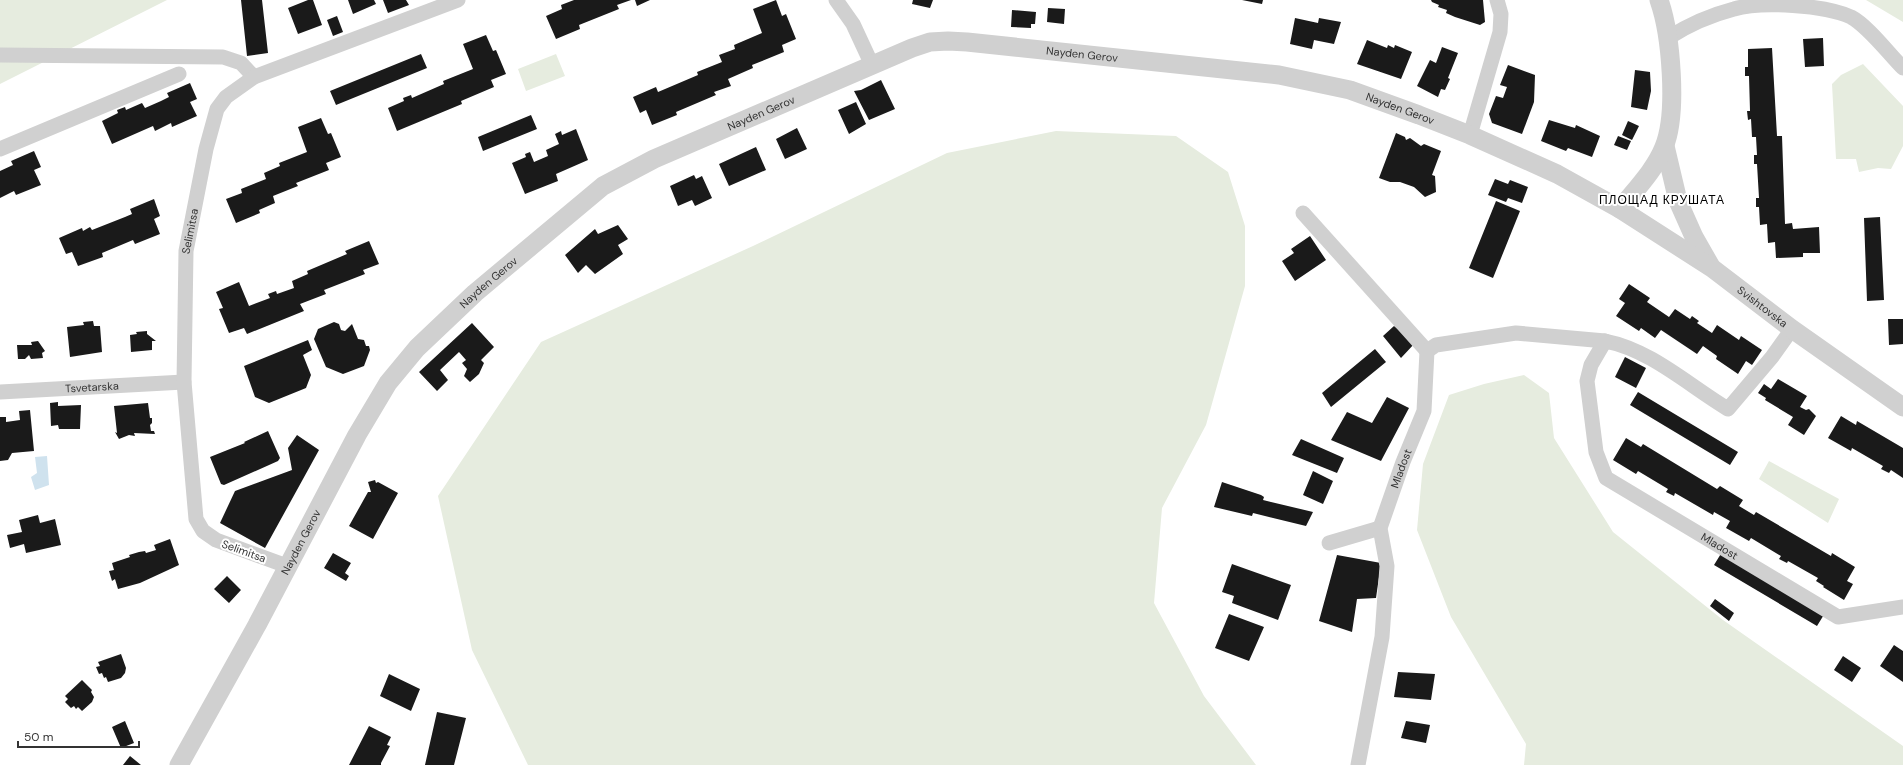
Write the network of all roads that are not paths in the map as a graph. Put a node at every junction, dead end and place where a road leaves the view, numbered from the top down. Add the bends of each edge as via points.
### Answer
1 (458, 0) edge
2 (836, 0) edge
3 (1497, 0) edge
4 (1659, 0) edge
5 (1668, 38) junction
6 (0, 55) edge
7 (872, 65) junction
8 (1903, 68) edge
9 (179, 74) dead end
10 (254, 77) junction
11 (1470, 135) junction
12 (1665, 146) junction
13 (0, 149) edge
14 (1620, 209) junction
15 (1303, 213) dead end
16 (1712, 268) junction
17 (1792, 329) junction
18 (1605, 341) junction
19 (1427, 351) junction
20 (184, 382) junction
21 (0, 392) edge
22 (1903, 407) edge
23 (1380, 528) junction
24 (1328, 543) dead end
25 (287, 566) junction
26 (1903, 607) edge
27 (179, 765) edge
28 (1358, 765) edge

1 - 10 street, Selimitsa
2 - 7 street via 854,24
3 - 11 street via 1501,14 1500,32
4 - 5 street
5 - 8 street via 1695,22 1735,8 1794,4 1851,17
5 - 12 street via 1671,114
6 - 10 street via 223,57 242,63
7 - 11 street, Nayden Gerov via 930,42 948,40 1280,75 1350,90
7 - 25 street, Nayden Gerov via 654,159 602,186 475,293 418,348 388,384 357,435
9 - 13 street
10 - 20 street, Selimitsa via 226,98 217,109 206,149 186,251
11 - 14 street, Nayden Gerov via 1557,174
12 - 14 street
12 - 16 street via 1678,201
14 - 16 street, Svishtovska
15 - 19 street
16 - 17 street, Svishtovska
17 - 18 street via 1728,409 1644,354 1624,345
17 - 22 street, Svishtovska
18 - 19 street via 1516,333 1436,345
18 - 26 street, Mladost via 1591,365 1587,381 1596,452 1606,478 1838,617
19 - 23 street, Mladost via 1424,411
20 - 21 street, Tsvetarska
20 - 25 street, Selimitsa via 196,519 203,530 216,540
23 - 24 street
23 - 28 street, Mladost via 1387,566 1382,637
25 - 27 street, Nayden Gerov

